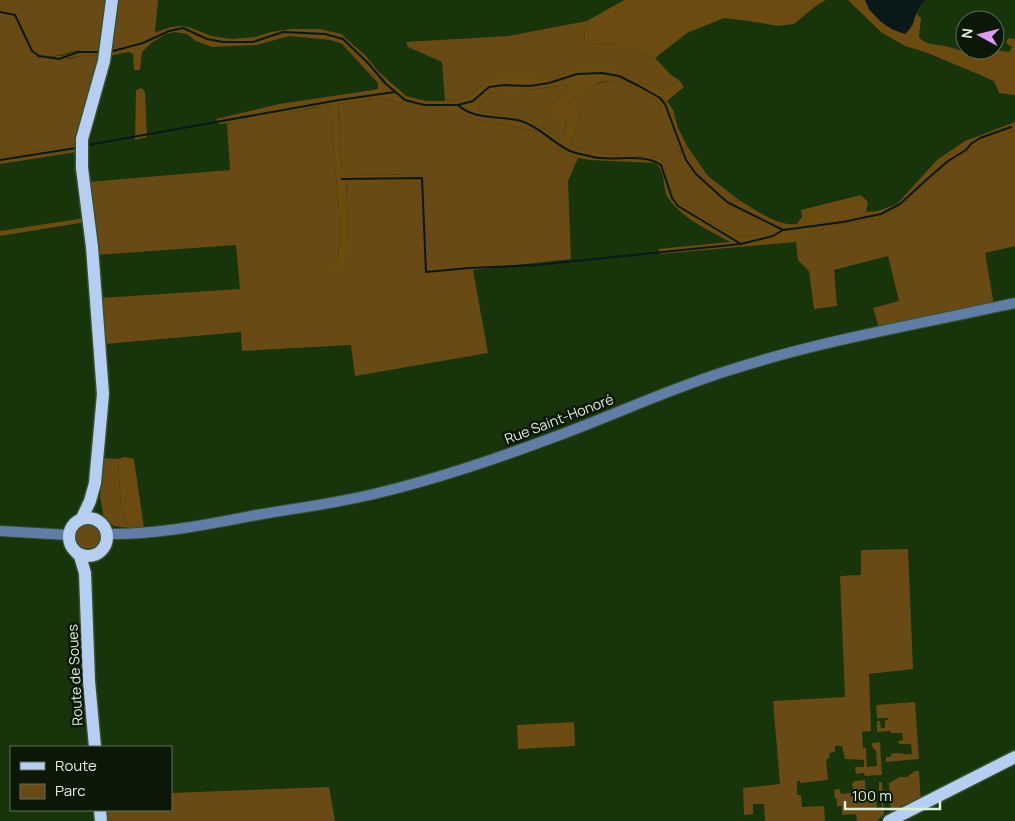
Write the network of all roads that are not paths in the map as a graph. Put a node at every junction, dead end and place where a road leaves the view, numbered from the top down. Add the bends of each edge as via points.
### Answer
1 (112, 0) edge
2 (1015, 303) edge
3 (95, 483) junction
4 (82, 518) junction
5 (100, 521) junction
6 (0, 531) edge
7 (107, 534) junction
8 (69, 535) junction
9 (75, 550) junction
10 (98, 553) junction
11 (86, 600) junction
12 (95, 746) edge
13 (1015, 757) edge
14 (889, 821) edge

1 - 3 main road via 104,61 82,139 103,394
2 - 7 street, Rue Saint-Honoré via 874,332 729,370 550,439 376,494 134,535
3 - 4 main road
3 - 5 main road
4 - 5 main road
4 - 8 main road via 72,526
5 - 7 main road
6 - 8 street
7 - 10 main road via 107,541
8 - 9 main road
9 - 10 main road via 86,556
9 - 11 main road, Route de Soues via 83,567
10 - 11 main road, Route de Soues
11 - 12 main road, Route de Soues
13 - 14 main road

